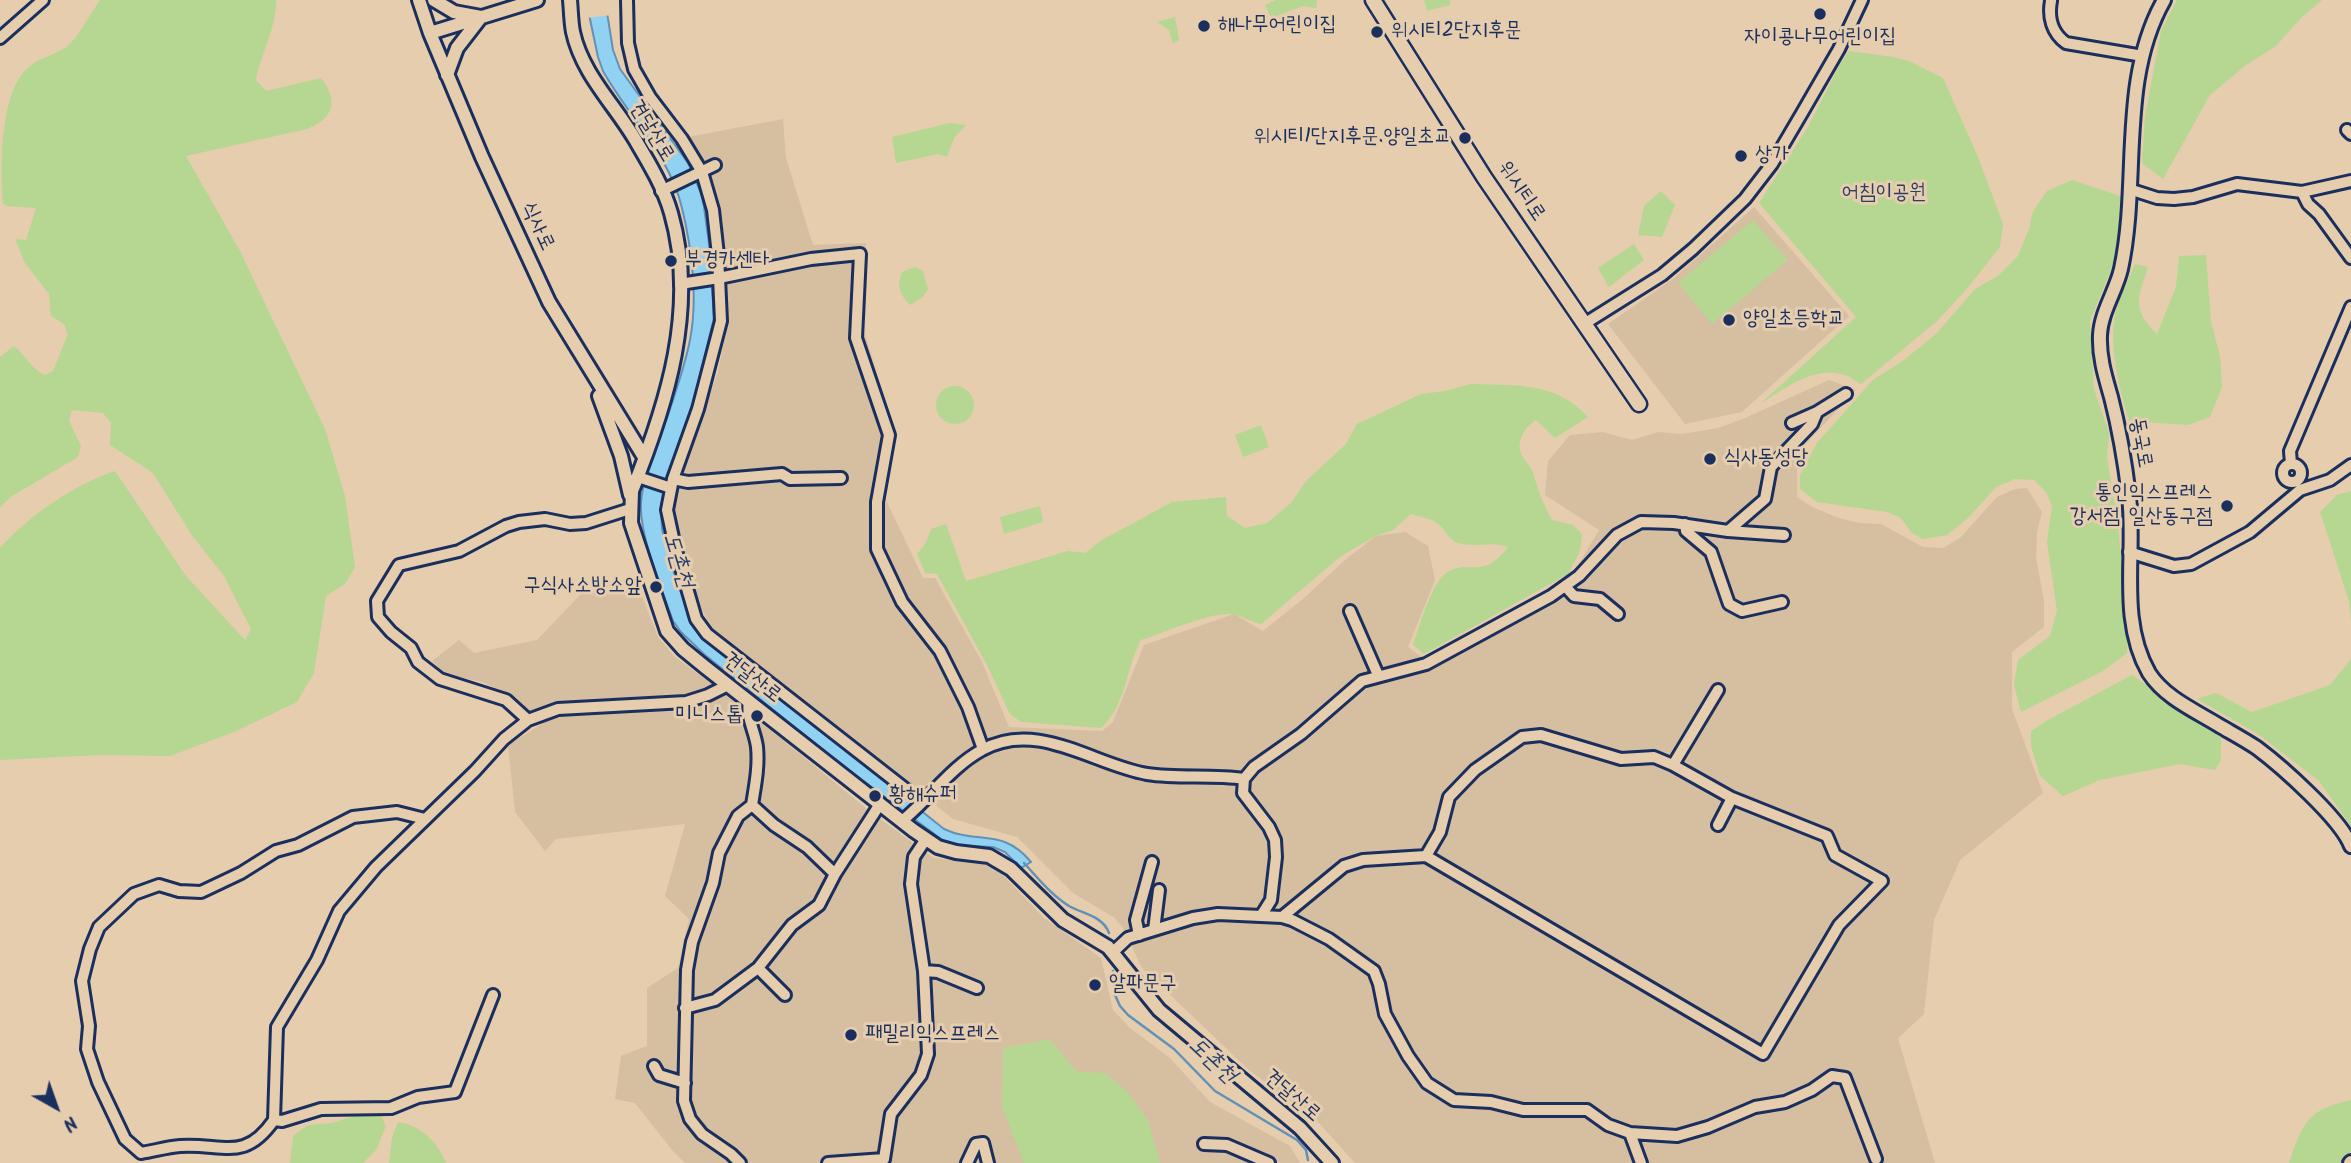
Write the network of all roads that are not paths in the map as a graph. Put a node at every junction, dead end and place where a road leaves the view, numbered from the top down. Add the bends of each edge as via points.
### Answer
1 (43, 0) edge
2 (418, 0) edge
3 (433, 0) edge
4 (537, 0) edge
5 (570, 0) edge
6 (627, 0) edge
7 (1373, 0) edge
8 (1862, 0) edge
9 (2165, 0) edge
10 (2051, 1) edge
11 (481, 17) junction
12 (430, 33) junction
13 (0, 37) edge
14 (2143, 56) junction
15 (447, 75) junction
16 (715, 165) dead end
17 (699, 173) junction
18 (2351, 181) edge
19 (2129, 189) junction
20 (664, 190) junction
21 (2302, 191) junction
22 (2351, 258) edge
23 (717, 279) junction
24 (683, 283) junction
25 (2351, 307) edge
26 (1584, 324) junction
27 (599, 385) junction
28 (1846, 394) dead end
29 (1639, 404) dead end
30 (1817, 412) junction
31 (1792, 423) dead end
32 (644, 457) junction
33 (2351, 465) edge
34 (639, 477) junction
35 (841, 478) dead end
36 (670, 485) junction
37 (2298, 486) junction
38 (630, 503) junction
39 (1685, 524) junction
40 (1728, 531) junction
41 (1784, 535) dead end
42 (2129, 552) junction
43 (1565, 586) junction
44 (1782, 602) dead end
45 (1350, 611) dead end
46 (1618, 614) dead end
47 (1378, 675) junction
48 (728, 685) junction
49 (1718, 690) dead end
50 (749, 702) junction
51 (528, 720) junction
52 (983, 748) junction
53 (1673, 765) junction
54 (1244, 779) junction
55 (1732, 798) junction
56 (880, 804) junction
57 (920, 804) junction
58 (752, 805) junction
59 (425, 819) junction
60 (903, 820) junction
61 (1718, 825) dead end
62 (926, 839) junction
63 (2351, 846) edge
64 (1426, 856) junction
65 (1152, 862) dead end
66 (835, 874) junction
67 (1159, 890) dead end
68 (1261, 916) junction
69 (1282, 917) junction
70 (1154, 930) junction
71 (1139, 935) junction
72 (1113, 952) junction
73 (758, 968) junction
74 (924, 971) junction
75 (977, 988) dead end
76 (494, 995) dead end
77 (785, 995) dead end
78 (685, 1008) junction
79 (654, 1066) dead end
80 (685, 1083) junction
81 (274, 1120) junction
82 (1630, 1133) junction
83 (1204, 1143) dead end
84 (884, 1159) junction
85 (1876, 1160) dead end
86 (862, 1161) edge
87 (740, 1163) edge
88 (828, 1163) edge
89 (897, 1163) edge
90 (967, 1163) edge
91 (988, 1163) edge
92 (1269, 1163) edge
93 (1332, 1163) edge
94 (1642, 1163) edge

1 - 13 street
2 - 12 street, 식사로
3 - 11 street via 454,12
4 - 11 street
5 - 20 street, 견달산로 via 573,33 582,58
6 - 17 street via 634,69 682,139
7 - 26 main road, 위시티로 via 1484,177
8 - 26 street via 1802,113 1745,199 1662,275
9 - 14 street, 동국로
10 - 14 street via 2049,15 2058,37 2066,43
11 - 12 street
11 - 15 street via 457,48
12 - 15 street, 식사로
14 - 19 street, 동국로
15 - 27 street, 식사로 via 549,302
16 - 17 street
17 - 20 street
17 - 23 street via 713,210
18 - 21 street
19 - 21 street via 2174,200 2237,184
19 - 42 street, 동국로 via 2121,271 2100,332 2102,368 2129,497
20 - 24 street, 견달산로
21 - 22 street
23 - 24 street
23 - 36 street via 718,332 698,409
23 - 52 street via 811,259 860,254 856,338 889,435 877,502 877,549 902,602 940,651
24 - 32 street, 견달산로 via 675,361
25 - 37 street via 2290,452 2291,464 2284,468 2283,477
26 - 29 main road, 위시티로
27 - 32 street, 식사로
27 - 38 street
28 - 30 street
30 - 31 street
30 - 40 street via 1812,424 1771,467 1765,499
32 - 34 street, 견달산로
33 - 37 street via 2330,480
34 - 36 street
34 - 38 street, 견달산로
35 - 36 street via 790,480 782,474
36 - 57 street via 667,510 675,547 696,619 707,634
37 - 42 street via 2250,532 2191,564 2174,566
38 - 48 street, 견달산로 via 631,523 667,631
38 - 51 street via 586,523 519,522 459,551 399,565 377,601 378,617 411,648 418,662 440,679 506,700
39 - 40 street
39 - 43 street via 1641,522 1617,535
39 - 44 street via 1686,531 1711,552 1729,604 1742,611
40 - 41 street
42 - 63 street, 동국로 via 2130,601 2139,649 2150,673 2167,694 2257,748 2329,813
43 - 46 street via 1574,596 1600,599
43 - 47 street via 1426,664
45 - 47 street
47 - 54 street via 1362,681
48 - 50 street, 견달산로
48 - 51 street via 687,702 558,709
49 - 53 street
50 - 56 street, 견달산로
50 - 58 street via 757,746
51 - 59 street
52 - 54 street via 1004,741 1043,742 1142,773
52 - 57 street
53 - 55 street
53 - 64 street via 1654,757 1621,759 1541,736 1522,737 1475,770 1449,797 1440,832
54 - 68 street via 1243,793 1275,840 1271,900
55 - 61 street
55 - 64 street via 1827,836 1835,855 1882,881 1839,925 1763,1054
56 - 60 street, 견달산로
56 - 66 street
57 - 60 street
58 - 66 street
58 - 78 street via 738,816 719,853 692,942
59 - 81 street via 339,911 317,960 277,1027
59 - 81 street via 397,812 353,817 276,851 201,892 159,885 134,894 99,927 82,981 89,1026 87,1049 125,1139 141,1153 180,1146 243,1149
60 - 62 street, 견달산로
62 - 72 street, 견달산로 via 938,847 1001,861 1063,920
62 - 74 street via 914,857 911,884
64 - 69 street via 1363,860 1344,866
65 - 71 street via 1136,920
66 - 73 street via 819,905 792,925
67 - 70 street
68 - 69 street
68 - 70 street via 1218,914
69 - 82 street via 1329,939 1374,971 1385,1014 1408,1056 1427,1083 1454,1100 1523,1110 1587,1110
70 - 71 street
71 - 72 street via 1128,938
72 - 93 street, 견달산로 via 1159,1010 1300,1128
73 - 77 street
73 - 78 street via 715,1000
74 - 75 street
74 - 84 street via 928,1054 921,1075 891,1114
76 - 81 street via 456,1092 418,1097 391,1108 321,1109
78 - 80 street
79 - 80 street via 659,1075
80 - 87 street via 690,1119
82 - 85 street via 1676,1136 1755,1107 1785,1102 1832,1076 1845,1078
82 - 94 street
83 - 92 street via 1227,1145
84 - 86 street
84 - 89 street
86 - 88 street
90 - 91 street via 976,1144 983,1143

